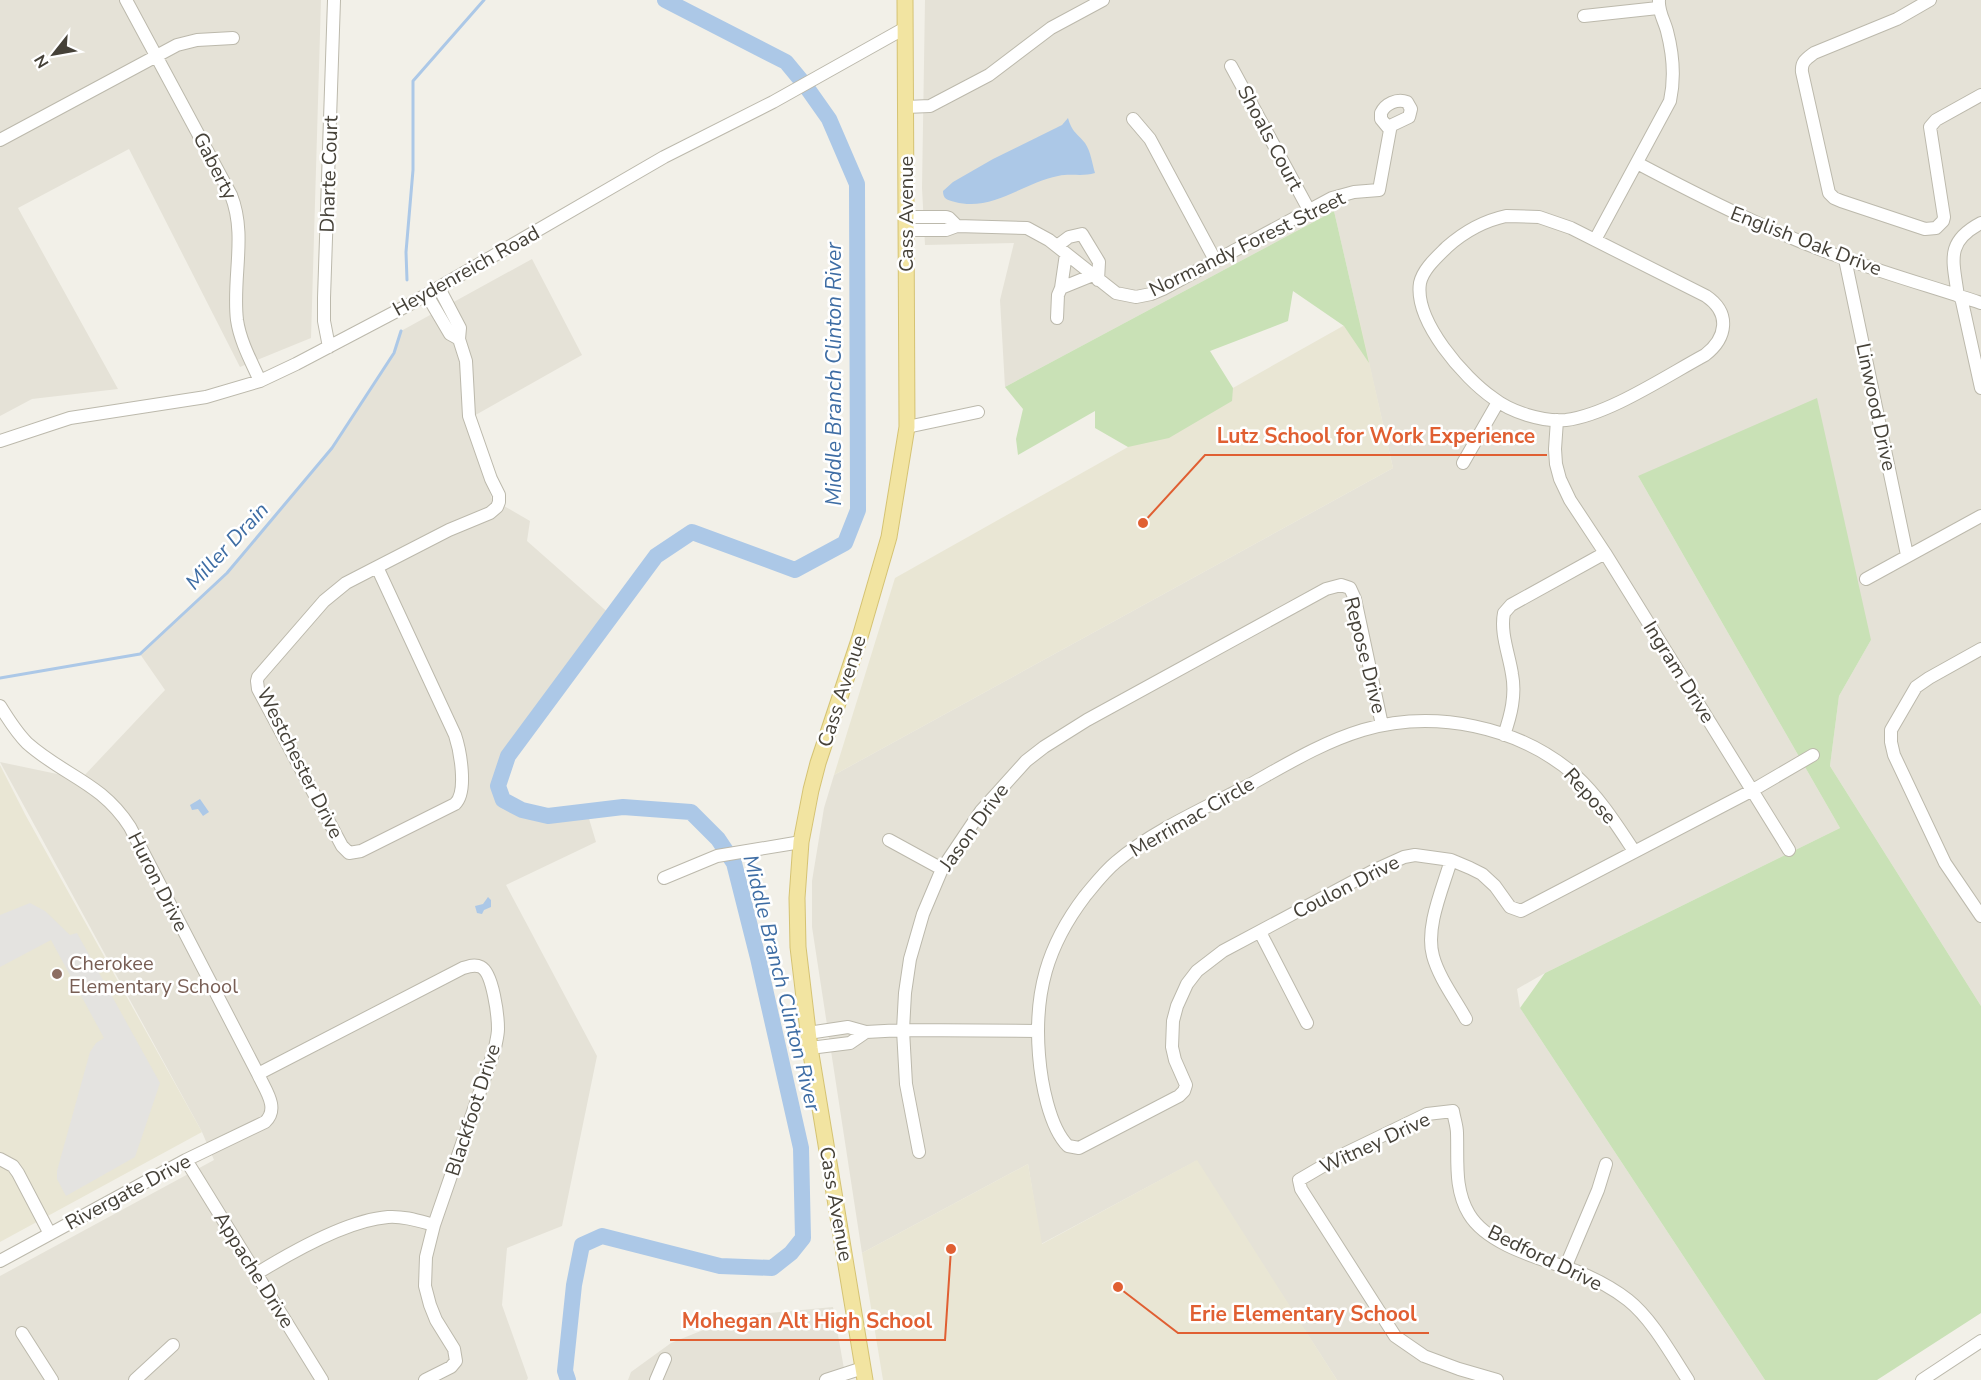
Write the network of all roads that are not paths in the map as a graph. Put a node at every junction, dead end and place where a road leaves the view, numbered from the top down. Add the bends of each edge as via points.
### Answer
1 (126, 0) edge
2 (334, 0) edge
3 (905, 0) edge
4 (1104, 0) edge
5 (1930, 0) edge
6 (1659, 4) edge
7 (1584, 16) dead end
8 (905, 28) junction
9 (234, 38) dead end
10 (156, 57) junction
11 (1231, 66) dead end
12 (1981, 95) edge
13 (906, 107) junction
14 (1133, 118) dead end
15 (1389, 127) dead end
16 (0, 140) edge
17 (1637, 163) junction
18 (1309, 210) junction
19 (1981, 223) edge
20 (907, 224) junction
21 (1595, 240) junction
22 (1061, 250) junction
23 (1845, 259) junction
24 (1215, 260) junction
25 (1096, 278) junction
26 (439, 288) junction
27 (1061, 288) junction
28 (427, 295) junction
29 (1960, 296) junction
30 (1981, 303) edge
31 (446, 315) junction
32 (1057, 318) dead end
33 (329, 347) junction
34 (260, 381) junction
35 (1981, 388) edge
36 (1498, 402) junction
37 (978, 412) dead end
38 (1557, 420) junction
39 (907, 427) junction
40 (0, 441) edge
41 (1463, 463) dead end
42 (1981, 516) edge
43 (1605, 553) junction
44 (1908, 555) junction
45 (377, 567) junction
46 (1866, 579) dead end
47 (1346, 585) joint
48 (1981, 649) edge
49 (0, 706) edge
50 (1382, 725) junction
51 (1504, 735) junction
52 (1813, 755) dead end
53 (1753, 790) junction
54 (889, 840) dead end
55 (801, 842) junction
56 (1789, 850) dead end
57 (1634, 851) junction
58 (1451, 860) junction
59 (942, 869) junction
60 (664, 878) dead end
61 (1981, 916) edge
62 (1260, 932) junction
63 (1466, 1019) dead end
64 (1307, 1023) dead end
65 (903, 1030) junction
66 (1037, 1030) junction
67 (809, 1040) junction
68 (258, 1074) junction
69 (1453, 1111) joint
70 (256, 1125) joint
71 (1074, 1148) joint
72 (919, 1152) dead end
73 (0, 1159) edge
74 (186, 1160) junction
75 (1606, 1164) dead end
76 (434, 1225) junction
77 (50, 1234) junction
78 (0, 1261) edge
79 (1565, 1268) junction
80 (256, 1274) junction
81 (22, 1333) dead end
82 (1981, 1341) edge
83 (173, 1345) dead end
84 (665, 1359) dead end
85 (864, 1374) edge
86 (51, 1380) edge
87 (135, 1380) edge
88 (322, 1380) edge
89 (424, 1380) edge
90 (656, 1380) edge
91 (826, 1380) edge
92 (1497, 1380) edge
93 (1688, 1380) edge
94 (1922, 1380) edge

1 - 10 street, Gaberty
2 - 33 street, Dharte Court via 324,298
3 - 8 main road, Cass Avenue
4 - 13 street via 1051,28 989,75 930,106
5 - 12 street via 1803,61 1802,72 1829,193 1841,201 1925,229 1936,228 1943,221 1943,211 1930,127
6 - 7 street
6 - 17 street via 1672,55 1673,85 1667,109
8 - 13 main road, Cass Avenue
8 - 26 street, Heydenreich Road via 664,157
9 - 10 street via 190,41
10 - 16 street
10 - 34 street, Gaberty via 236,207 237,321
11 - 18 street, Shoals Court
13 - 20 main road, Cass Avenue
14 - 24 street via 1150,139
15 - 18 street, Normandy Forest Street via 1379,190 1347,193
17 - 21 street
17 - 23 street, English Oak Drive via 1732,213
18 - 24 street, Normandy Forest Street
19 - 29 street via 1963,234 1956,245 1954,260
20 - 22 street, Normandy Forest Street via 946,230 957,226 1020,227 1042,235
20 - 39 main road, Cass Avenue
21 - 36 street via 1551,220 1506,216 1468,231 1424,273 1420,281 1421,299 1433,333 1459,366
21 - 38 street via 1706,296 1719,308 1724,327 1717,344 1705,355 1611,406 1589,415
22 - 25 street, Normandy Forest Street
22 - 25 street via 1069,237 1082,234 1099,262
22 - 27 street
23 - 29 street, English Oak Drive
23 - 44 street, Linwood Drive
24 - 25 street, Normandy Forest Street via 1146,295 1120,294
25 - 27 street
26 - 28 street, Heydenreich Road
26 - 31 street, Westchester Drive
27 - 32 street
28 - 31 street, Westchester Drive
28 - 33 street, Heydenreich Road
29 - 30 street, English Oak Drive
29 - 35 street
31 - 45 street, Westchester Drive via 450,334 459,339 466,360 469,416 499,502 490,513
33 - 34 street, Heydenreich Road
34 - 40 street, Heydenreich Road via 206,397 70,418
36 - 38 street via 1526,414
36 - 41 street
37 - 39 street
38 - 43 street, Ingram Drive via 1556,464 1560,478
39 - 55 main road, Cass Avenue via 888,537 818,763
42 - 44 street
43 - 51 street via 1511,605 1504,613 1503,630 1514,687
43 - 53 street, Ingram Drive
44 - 46 street
45 - 45 street, Westchester Drive via 346,583 324,601 257,681 349,853 361,851 455,804 460,793 461,764 455,735
47 - 50 street, Repose Drive via 1355,599
47 - 59 street, Jason Drive via 1326,590 1044,747 1026,760 981,811
48 - 61 street via 1920,683 1900,712 1890,736 1894,755 1946,863
49 - 68 street, Huron Drive via 9,722 37,751 92,786 121,813
50 - 51 street, Merrimac Circle via 1438,721
50 - 66 street, Merrimac Circle via 1322,746 1157,834 1114,863 1079,905 1057,940 1045,972
51 - 57 street, Repose via 1551,757 1576,777 1599,800
52 - 53 street, Coulon Drive
53 - 56 street, Ingram Drive
53 - 57 street, Coulon Drive
54 - 59 street
55 - 60 street via 717,856
55 - 67 main road, Cass Avenue via 796,898
57 - 58 street, Coulon Drive via 1521,911 1509,907 1482,874
58 - 62 street, Coulon Drive via 1415,855 1392,862
58 - 63 street via 1431,940 1433,958
59 - 65 street, Jason Drive via 915,940 906,984
62 - 64 street
62 - 71 street, Coulon Drive via 1207,962 1182,993 1172,1038 1184,1091 1085,1146
65 - 66 street
65 - 67 street via 866,1032 850,1043
65 - 72 street, Jason Drive via 906,1084
66 - 71 street, Merrimac Circle via 1040,1068 1054,1122 1064,1141
67 - 85 main road, Cass Avenue
68 - 70 street, Huron Drive via 272,1111 268,1120
68 - 76 street, Blackfoot Drive via 463,968 481,966 491,982 498,1032
69 - 79 street, Bedford Drive via 1458,1131 1458,1180 1470,1215 1498,1240
69 - 92 street, Witney Drive via 1427,1114 1299,1180 1301,1189 1395,1336 1425,1356
70 - 74 street, Rivergate Drive
73 - 77 street via 14,1166
74 - 77 street, Rivergate Drive
74 - 80 street, Appache Drive
75 - 79 street
76 - 80 street via 395,1217 366,1222 302,1247
76 - 89 street, Blackfoot Drive via 426,1257 425,1286 436,1320 456,1353 456,1361 452,1367
77 - 78 street, Rivergate Drive
79 - 93 street, Bedford Drive via 1627,1299 1642,1313
80 - 88 street, Appache Drive
81 - 86 street
82 - 94 street
83 - 87 street
84 - 90 street
85 - 91 street

